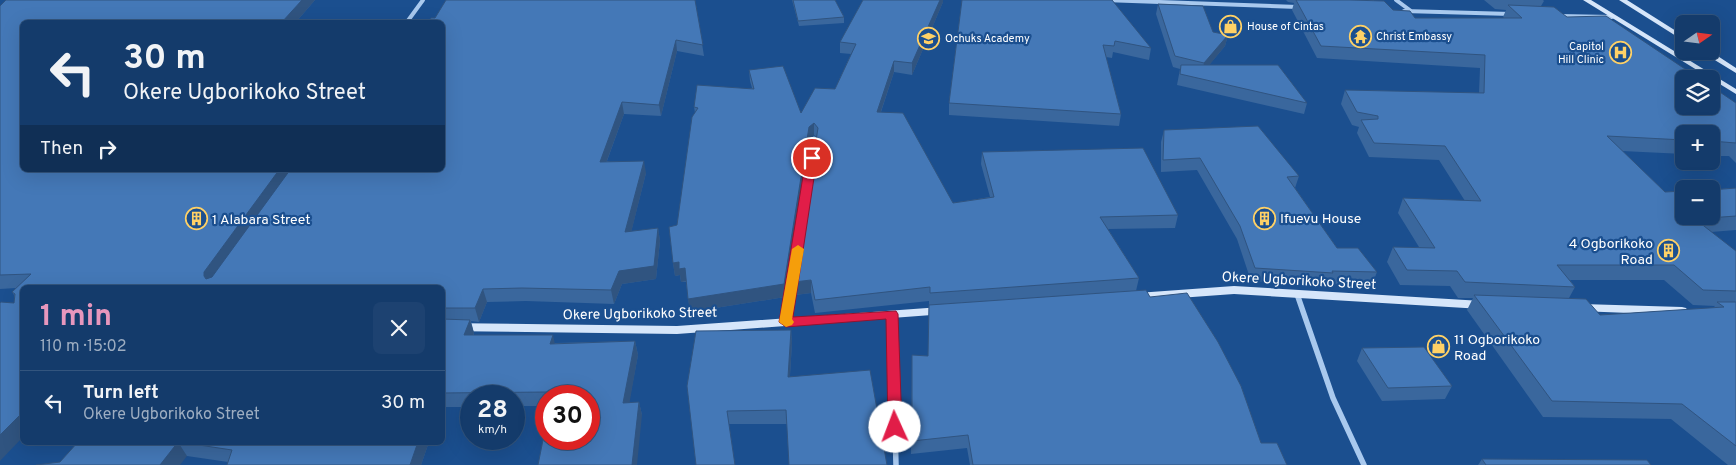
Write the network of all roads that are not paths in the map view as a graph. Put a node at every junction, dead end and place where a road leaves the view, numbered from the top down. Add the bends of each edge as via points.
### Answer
1 (423, 0) edge
2 (1104, 0) edge
3 (1396, 0) edge
4 (1586, 0) edge
5 (1622, 0) edge
6 (1197, 2) edge
7 (1305, 8) edge
8 (1402, 11) edge
9 (1412, 11) junction
10 (1516, 14) edge
11 (1554, 16) edge
12 (1612, 17) junction
13 (408, 20) edge
14 (1675, 33) edge
15 (1718, 60) edge
16 (1736, 71) edge
17 (1736, 92) edge
18 (814, 140) edge
19 (1297, 294) junction
20 (1126, 298) edge
21 (1491, 306) edge
22 (1570, 308) edge
23 (950, 310) edge
24 (1697, 311) edge
25 (892, 314) junction
26 (786, 322) junction
27 (445, 327) edge
28 (896, 465) edge
29 (1364, 465) edge

1 - 13 street
2 - 6 street
3 - 9 street
4 - 12 street
5 - 14 street
6 - 7 street
8 - 9 street
9 - 10 street
11 - 12 street
12 - 17 street
15 - 16 street
18 - 26 street
19 - 20 street, Okere Ugborikoko Street via 1234,290
19 - 21 street, Okere Ugborikoko Street
19 - 29 street via 1333,398
22 - 24 street
23 - 25 street, Okere Ugborikoko Street
25 - 26 street, Okere Ugborikoko Street
25 - 28 street
26 - 27 street, Okere Ugborikoko Street via 677,330

